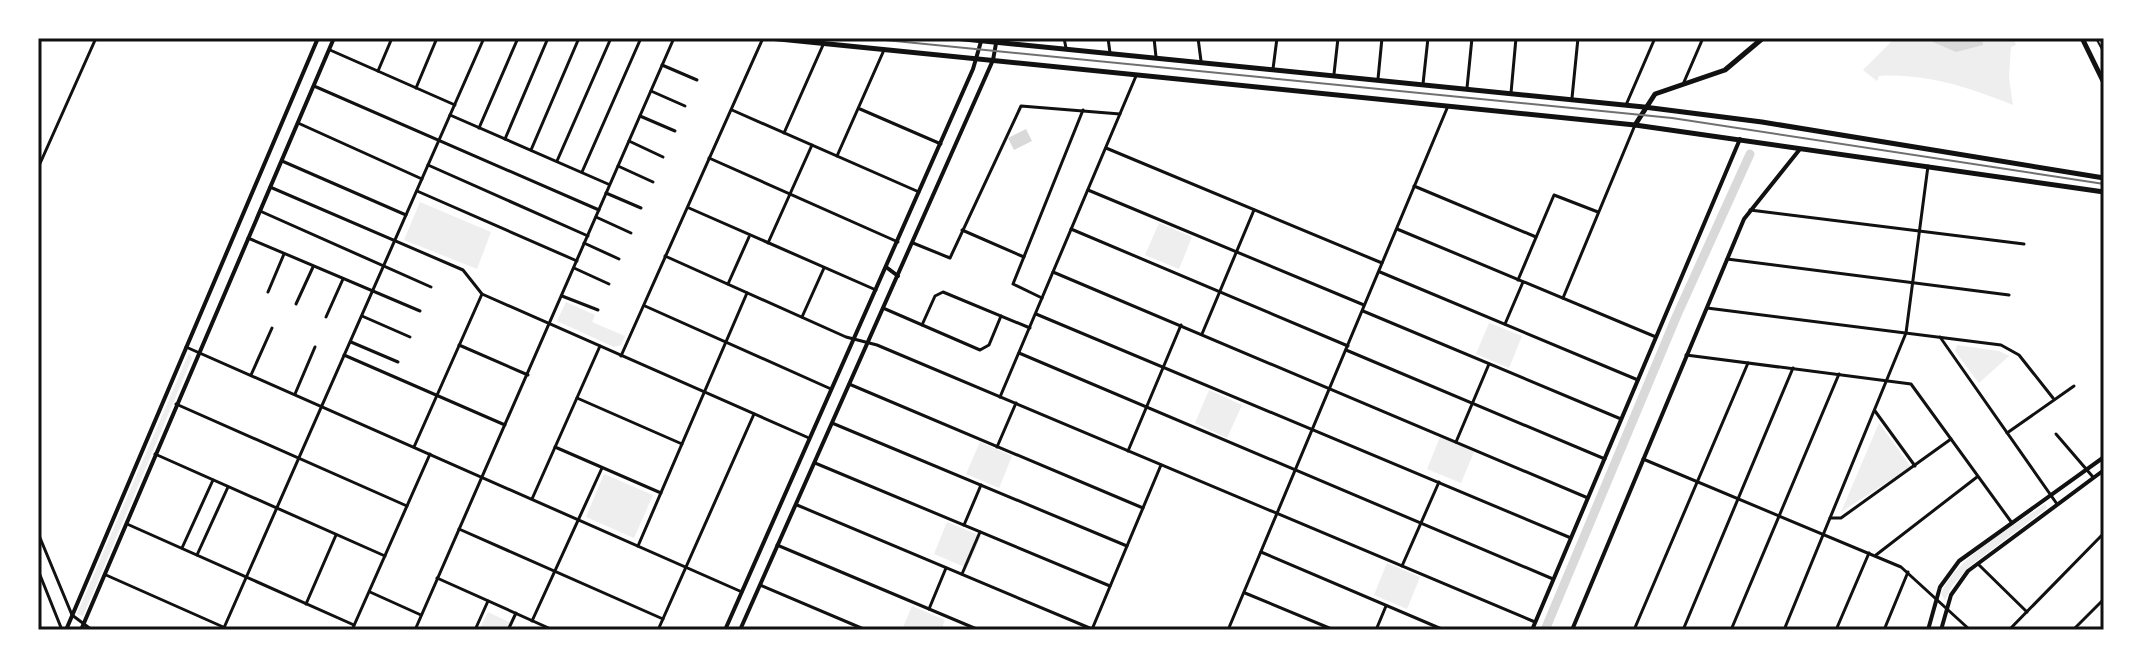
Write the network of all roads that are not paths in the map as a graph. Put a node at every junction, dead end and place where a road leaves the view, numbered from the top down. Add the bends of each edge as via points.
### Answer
1 (96, 38) edge
2 (318, 38) edge
3 (334, 38) edge
4 (392, 38) edge
5 (437, 38) edge
6 (484, 38) edge
7 (518, 38) edge
8 (548, 38) edge
9 (579, 38) edge
10 (611, 38) edge
11 (641, 38) edge
12 (674, 38) edge
13 (763, 38) edge
14 (769, 38) edge
15 (954, 38) edge
16 (1064, 38) edge
17 (1108, 38) edge
18 (1154, 38) edge
19 (1198, 38) edge
20 (1277, 38) edge
21 (1338, 38) edge
22 (1382, 38) edge
23 (1428, 38) edge
24 (1472, 38) edge
25 (1516, 38) edge
26 (1578, 38) edge
27 (1655, 38) edge
28 (1703, 38) edge
29 (1763, 38) edge
30 (2082, 38) edge
31 (2096, 38) edge
32 (982, 39) edge
33 (997, 40) edge
34 (824, 44) junction
35 (1066, 48) junction
36 (329, 50) junction
37 (884, 50) junction
38 (1110, 53) junction
39 (2104, 53) edge
40 (1156, 57) junction
41 (978, 59) junction
42 (993, 60) junction
43 (1201, 61) junction
44 (662, 65) junction
45 (1273, 69) junction
46 (378, 71) junction
47 (1137, 74) junction
48 (1334, 75) junction
49 (1378, 79) junction
50 (697, 80) dead end
51 (1684, 83) junction
52 (2104, 83) edge
53 (1423, 84) junction
54 (314, 86) junction
55 (416, 88) junction
56 (1467, 88) junction
57 (651, 91) junction
58 (1511, 93) junction
59 (1572, 99) junction
60 (455, 105) junction
61 (1626, 105) junction
62 (685, 106) dead end
63 (1448, 106) junction
64 (1644, 107) junction
65 (858, 108) junction
66 (731, 109) junction
67 (1083, 110) junction
68 (1120, 114) junction
69 (450, 115) junction
70 (640, 116) junction
71 (298, 123) junction
72 (1635, 125) junction
73 (479, 128) junction
74 (675, 131) dead end
75 (784, 133) junction
76 (505, 139) junction
77 (1740, 139) junction
78 (439, 140) junction
79 (629, 141) junction
80 (941, 144) junction
81 (812, 145) junction
82 (1802, 147) junction
83 (1106, 148) junction
84 (531, 150) junction
85 (837, 156) junction
86 (663, 157) dead end
87 (709, 158) junction
88 (282, 161) junction
89 (557, 161) junction
90 (428, 165) junction
91 (618, 166) junction
92 (1928, 166) junction
93 (38, 168) edge
94 (582, 172) junction
95 (2104, 178) edge
96 (422, 179) junction
97 (653, 182) dead end
98 (610, 184) junction
99 (1414, 186) junction
100 (270, 187) junction
101 (1088, 190) junction
102 (417, 191) junction
103 (919, 192) junction
104 (2104, 192) edge
105 (606, 193) junction
106 (790, 194) junction
107 (641, 208) dead end
108 (687, 208) junction
109 (599, 210) junction
110 (1254, 210) junction
111 (1749, 210) junction
112 (260, 211) junction
113 (1598, 212) junction
114 (406, 215) junction
115 (596, 217) junction
116 (1071, 229) junction
117 (1396, 229) junction
118 (962, 230) junction
119 (1921, 231) junction
120 (631, 233) dead end
121 (750, 235) junction
122 (588, 236) junction
123 (1536, 237) junction
124 (248, 238) junction
125 (395, 241) junction
126 (898, 242) junction
127 (584, 243) junction
128 (768, 243) junction
129 (913, 243) junction
130 (2024, 244) dead end
131 (1237, 252) junction
132 (284, 254) junction
133 (665, 256) junction
134 (1024, 257) junction
135 (619, 259) dead end
136 (1727, 259) junction
137 (577, 261) junction
138 (1382, 263) junction
139 (384, 266) junction
140 (313, 267) junction
141 (886, 267) junction
142 (574, 268) junction
143 (824, 268) junction
144 (1379, 271) junction
145 (1053, 272) junction
146 (898, 276) junction
147 (343, 279) junction
148 (1521, 281) junction
149 (1914, 282) junction
150 (609, 284) dead end
151 (728, 284) junction
152 (431, 287) dead end
153 (876, 290) junction
154 (268, 292) dead end
155 (372, 292) junction
156 (1219, 292) junction
157 (747, 293) junction
158 (482, 294) junction
159 (2009, 295) dead end
160 (562, 296) junction
161 (1042, 298) junction
162 (1563, 298) junction
163 (296, 304) dead end
164 (643, 305) junction
165 (1364, 305) junction
166 (883, 308) junction
167 (1706, 308) junction
168 (598, 310) dead end
169 (420, 311) dead end
170 (1362, 311) junction
171 (1036, 314) junction
172 (362, 316) junction
173 (1001, 316) junction
174 (326, 317) dead end
175 (802, 317) junction
176 (1505, 324) junction
177 (550, 325) junction
178 (922, 325) junction
179 (1181, 325) junction
180 (272, 328) dead end
181 (1030, 328) junction
182 (1906, 333) junction
183 (1202, 334) junction
184 (410, 337) dead end
185 (855, 337) junction
186 (1656, 337) junction
187 (1940, 337) junction
188 (725, 341) junction
189 (351, 342) junction
190 (869, 342) junction
191 (459, 345) junction
192 (600, 346) junction
193 (186, 347) junction
194 (315, 347) dead end
195 (1347, 348) junction
196 (199, 352) junction
197 (1019, 353) junction
198 (344, 355) junction
199 (1686, 355) junction
200 (621, 356) junction
201 (398, 362) dead end
202 (1748, 363) junction
203 (1489, 364) junction
204 (1164, 367) junction
205 (1793, 368) junction
206 (1839, 374) junction
207 (251, 375) junction
208 (528, 375) junction
209 (1888, 379) junction
210 (1638, 380) junction
211 (849, 384) junction
212 (2074, 386) dead end
213 (1330, 387) junction
214 (831, 389) junction
215 (704, 392) junction
216 (295, 394) junction
217 (437, 395) junction
218 (1000, 397) junction
219 (577, 398) junction
220 (2053, 398) junction
221 (1016, 403) junction
222 (1472, 403) junction
223 (176, 404) junction
224 (322, 407) junction
225 (1147, 407) junction
226 (1875, 411) junction
227 (754, 414) junction
228 (1621, 419) junction
229 (832, 423) junction
230 (505, 425) junction
231 (1313, 429) junction
232 (2007, 433) junction
233 (2056, 434) dead end
234 (809, 438) junction
235 (1951, 439) junction
236 (1456, 442) junction
237 (682, 444) junction
238 (414, 447) junction
239 (555, 447) junction
240 (997, 447) junction
241 (1128, 451) junction
242 (155, 454) junction
243 (430, 454) junction
244 (2104, 457) edge
245 (299, 459) junction
246 (1605, 459) junction
247 (1643, 459) junction
248 (814, 462) junction
249 (1161, 465) junction
250 (1915, 466) junction
251 (602, 468) junction
252 (2087, 470) junction
253 (2104, 470) edge
254 (1295, 471) junction
255 (1977, 477) junction
256 (2093, 477) junction
257 (482, 478) junction
258 (213, 480) junction
259 (1439, 482) junction
260 (1697, 482) junction
261 (981, 485) junction
262 (228, 487) junction
263 (661, 493) junction
264 (2051, 496) junction
265 (1588, 498) junction
266 (532, 499) junction
267 (1738, 499) junction
268 (2057, 504) junction
269 (795, 505) junction
270 (407, 506) junction
271 (1143, 508) junction
272 (277, 509) junction
273 (1277, 513) junction
274 (1779, 516) junction
275 (1830, 518) junction
276 (578, 520) junction
277 (126, 523) junction
278 (2012, 523) junction
279 (1421, 524) junction
280 (964, 525) junction
281 (459, 529) junction
282 (980, 532) junction
283 (38, 533) edge
284 (2104, 533) edge
285 (336, 535) junction
286 (1823, 535) junction
287 (1571, 538) junction
288 (777, 545) junction
289 (638, 546) junction
290 (1127, 546) junction
291 (182, 548) junction
292 (1261, 552) junction
293 (1869, 553) junction
294 (197, 555) junction
295 (385, 556) junction
296 (1876, 556) junction
297 (1977, 563) junction
298 (1402, 566) junction
299 (946, 567) junction
300 (686, 568) junction
301 (38, 570) edge
302 (554, 571) junction
303 (1908, 572) junction
304 (105, 574) junction
305 (962, 574) junction
306 (247, 577) junction
307 (437, 578) junction
308 (1553, 580) junction
309 (760, 585) junction
310 (1110, 586) junction
311 (369, 592) junction
312 (742, 592) junction
313 (1244, 592) junction
314 (1936, 596) junction
315 (2104, 599) edge
316 (488, 601) junction
317 (306, 604) junction
318 (1386, 606) junction
319 (1947, 607) junction
320 (929, 609) junction
321 (2027, 612) junction
322 (516, 613) junction
323 (72, 615) junction
324 (421, 615) junction
325 (663, 619) junction
326 (532, 621) junction
327 (1535, 622) junction
328 (82, 628) edge
329 (353, 628) edge
330 (224, 629) edge
331 (742, 629) edge
332 (1092, 629) edge
333 (64, 630) edge
334 (92, 630) edge
335 (230, 630) edge
336 (415, 630) edge
337 (475, 630) edge
338 (508, 630) edge
339 (553, 630) edge
340 (658, 630) edge
341 (725, 630) edge
342 (866, 630) edge
343 (979, 630) edge
344 (1228, 630) edge
345 (1334, 630) edge
346 (1376, 630) edge
347 (1444, 630) edge
348 (1532, 630) edge
349 (1572, 630) edge
350 (1634, 630) edge
351 (1683, 630) edge
352 (1731, 630) edge
353 (1784, 630) edge
354 (1836, 630) edge
355 (1884, 630) edge
356 (1928, 630) edge
357 (1941, 630) edge
358 (1970, 630) edge
359 (2009, 630) edge
360 (2073, 630) edge

1 - 93 street
2 - 193 street
3 - 36 street
4 - 46 street
5 - 55 street
6 - 60 street
7 - 73 street
8 - 76 street
9 - 84 street
10 - 89 street
11 - 94 street
12 - 44 street
13 - 66 street
14 - 34 main road
15 - 32 main road
16 - 35 street
17 - 38 street
18 - 40 street
19 - 43 street
20 - 45 street
21 - 48 street
22 - 49 street
23 - 53 street
24 - 56 street
25 - 58 street
26 - 59 street
27 - 61 street
28 - 51 street
29 - 51 main road via 1730,67
30 - 52 main road
31 - 39 lane
32 - 33 main road
32 - 41 street
33 - 35 main road
33 - 42 street
34 - 37 main road
34 - 75 street
35 - 38 main road
36 - 46 street
36 - 54 street
37 - 41 main road
37 - 65 street
38 - 40 main road
40 - 43 main road
41 - 42 main road
41 - 80 street
42 - 47 main road
42 - 129 street
43 - 45 main road
44 - 50 street
44 - 57 street
45 - 48 main road
46 - 55 street
47 - 63 main road
47 - 68 street
48 - 49 main road
49 - 53 main road
51 - 64 main road via 1655,94
53 - 56 main road
54 - 71 street
54 - 78 street
55 - 60 street
56 - 58 main road
57 - 62 street
57 - 70 street
58 - 59 main road
59 - 61 main road
60 - 69 street
61 - 64 main road
63 - 72 main road
63 - 99 street
64 - 72 main road
64 - 95 main road
65 - 80 street
65 - 85 street
66 - 75 street
66 - 87 street
67 - 68 street
67 - 118 street via 1020,107
67 - 134 street
68 - 83 street
69 - 73 street
69 - 78 street
70 - 74 street
70 - 79 street
71 - 88 street
71 - 96 street
72 - 77 main road
72 - 113 street
73 - 76 street
75 - 81 street
76 - 84 street
77 - 82 main road
77 - 186 street
78 - 90 street
78 - 109 street
79 - 86 street
79 - 91 street
80 - 103 street
81 - 85 street
81 - 106 street
82 - 92 main road
82 - 111 street
83 - 101 street
83 - 110 street
84 - 89 street
85 - 103 street
87 - 106 street
87 - 108 street
88 - 100 street
88 - 114 street
89 - 94 street
90 - 96 street
90 - 122 street
91 - 97 street
91 - 98 street
92 - 104 main road
92 - 119 street
94 - 98 street
96 - 102 street
98 - 105 street
99 - 117 street
99 - 123 street
100 - 112 street
100 - 125 street
101 - 116 street
101 - 131 street
102 - 114 street
102 - 137 street
103 - 126 street
105 - 107 street
105 - 109 street
106 - 126 street
106 - 128 street
108 - 121 street
108 - 133 street
109 - 115 street
110 - 131 street
110 - 138 street
111 - 119 street
111 - 136 street
112 - 124 street
112 - 139 street
113 - 123 street via 1554,195
113 - 162 street
114 - 125 street
115 - 120 street
115 - 122 street
116 - 145 street
116 - 156 street
117 - 138 street
117 - 148 street
118 - 129 street via 950,258
118 - 134 street
119 - 130 street
119 - 149 street
121 - 128 street
121 - 151 street
122 - 127 street
123 - 148 street
124 - 132 street
124 - 196 street
125 - 139 street
125 - 158 street via 467,272
126 - 141 street
127 - 135 street
127 - 137 street
128 - 143 street
129 - 146 street
131 - 156 street
131 - 165 street
132 - 140 street
132 - 154 street
133 - 151 street
133 - 164 street
134 - 161 street via 1013,284
136 - 149 street
136 - 167 street
137 - 142 street
138 - 144 street
139 - 152 street
139 - 155 street
140 - 147 street
140 - 163 street
141 - 146 street
141 - 153 street
142 - 150 street
142 - 160 street
143 - 153 street
143 - 175 street
144 - 165 street
144 - 176 street
145 - 161 street
145 - 179 street
146 - 166 street
147 - 155 street
147 - 174 street
148 - 162 street
148 - 176 street
149 - 159 street
149 - 182 street
151 - 157 street
153 - 185 street
155 - 169 street
155 - 172 street
156 - 183 street
156 - 195 street
157 - 175 street
157 - 188 street
158 - 177 street
158 - 191 street
160 - 168 street
160 - 177 street
161 - 171 street
162 - 186 street
164 - 188 street
164 - 200 street
165 - 170 street
166 - 178 street
166 - 190 street
167 - 182 street
167 - 199 street
170 - 195 street
170 - 203 street
171 - 181 street
171 - 204 street
172 - 184 street
172 - 189 street
173 - 178 street via 941,292
173 - 178 street via 989,345 982,349
173 - 181 street
175 - 185 street
176 - 210 street
177 - 192 street
177 - 208 street
179 - 183 street
179 - 204 street
180 - 207 street
181 - 197 street
182 - 187 street
182 - 209 street
183 - 213 street
185 - 190 street
185 - 214 street
186 - 210 street
187 - 220 street via 2010,349
187 - 232 street
188 - 214 street
188 - 215 street
189 - 198 street
189 - 201 street
190 - 211 street
190 - 218 street
191 - 208 street
191 - 217 street
192 - 200 street
192 - 219 street
193 - 196 street
193 - 323 street
194 - 216 street
195 - 213 street
195 - 222 street
196 - 207 street
196 - 223 street
197 - 218 street
197 - 225 street
198 - 217 street
198 - 224 street
199 - 202 street
199 - 247 street
200 - 215 street
202 - 205 street
202 - 260 street
203 - 222 street
203 - 228 street
204 - 225 street
204 - 231 street
205 - 206 street
205 - 267 street
206 - 209 street
206 - 274 street
207 - 216 street
208 - 230 street
209 - 226 street
209 - 235 street via 1913,385
210 - 228 street
211 - 229 street
211 - 240 street
212 - 220 street
213 - 231 street
213 - 236 street
214 - 234 street
215 - 227 street
215 - 237 street
216 - 224 street
217 - 230 street
217 - 238 street
218 - 221 street
219 - 237 street
219 - 239 street
220 - 232 street
221 - 240 street
221 - 241 street
222 - 236 street
222 - 246 street
223 - 242 street
223 - 245 street
224 - 238 street
224 - 245 street
225 - 241 street
225 - 254 street
226 - 250 street
226 - 275 street
227 - 234 street
227 - 300 street
228 - 246 street
229 - 248 street
229 - 261 street
230 - 257 street
231 - 254 street
231 - 259 street
232 - 264 street
233 - 252 street
234 - 312 street
235 - 250 street
235 - 255 street
236 - 265 street
237 - 263 street
238 - 243 street
239 - 251 street
239 - 266 street
240 - 271 street
241 - 249 street
242 - 258 street
242 - 277 street
243 - 257 street
243 - 270 street
244 - 252 street
245 - 270 street
245 - 272 street
246 - 265 street
247 - 260 street
247 - 349 street
248 - 269 street
248 - 280 street
249 - 271 street
249 - 273 street
250 - 275 street via 1841,518
251 - 263 street
251 - 276 street
252 - 256 street
252 - 264 street
253 - 256 street
254 - 273 street
254 - 279 street
255 - 278 street
255 - 296 street
256 - 268 street
257 - 266 street
257 - 281 street
258 - 262 street
258 - 291 street
259 - 279 street
259 - 287 street
260 - 267 street
260 - 350 street
261 - 280 street
261 - 290 street
262 - 272 street
262 - 294 street
263 - 289 street
264 - 268 street
264 - 278 street
265 - 287 street
266 - 276 street
267 - 274 street
267 - 351 street
268 - 297 street
269 - 288 street
269 - 299 street
270 - 295 street
271 - 290 street
272 - 285 street
272 - 306 street
273 - 292 street
273 - 298 street
274 - 286 street
274 - 352 street
275 - 286 street
276 - 289 street
276 - 302 street
277 - 291 street
277 - 304 street
278 - 314 street via 1959,561
279 - 298 street
279 - 308 street
280 - 282 street
281 - 302 street
281 - 307 street
282 - 305 street
282 - 310 street
283 - 323 street
284 - 321 street
285 - 295 street
285 - 317 street
286 - 293 street
286 - 353 street
287 - 308 street
288 - 309 street
288 - 320 street
289 - 300 street
290 - 310 street
291 - 294 street
292 - 313 street
292 - 318 street
293 - 296 street
293 - 354 street
294 - 306 street
295 - 311 street
296 - 303 street
297 - 319 street via 1959,582
297 - 321 street
298 - 327 street
299 - 305 street
299 - 320 street
300 - 312 street
300 - 325 street
301 - 333 street
302 - 325 street
302 - 326 street
303 - 314 street
303 - 355 street
304 - 328 street
304 - 330 street
305 - 332 street
306 - 317 street
306 - 330 street
307 - 316 street
307 - 324 street
308 - 327 street
309 - 331 street
309 - 342 street
310 - 332 street
311 - 324 street
311 - 329 street
312 - 341 street
313 - 344 street
313 - 345 street
314 - 319 street
314 - 356 street
315 - 360 street
316 - 322 street
316 - 337 street
317 - 329 street
318 - 346 street
318 - 347 street
319 - 357 street
319 - 358 street
320 - 343 street
321 - 359 street
322 - 326 street
322 - 338 street
323 - 328 street
323 - 333 street
324 - 336 street
325 - 340 street
326 - 339 street
327 - 348 street
328 - 334 street
330 - 335 street

